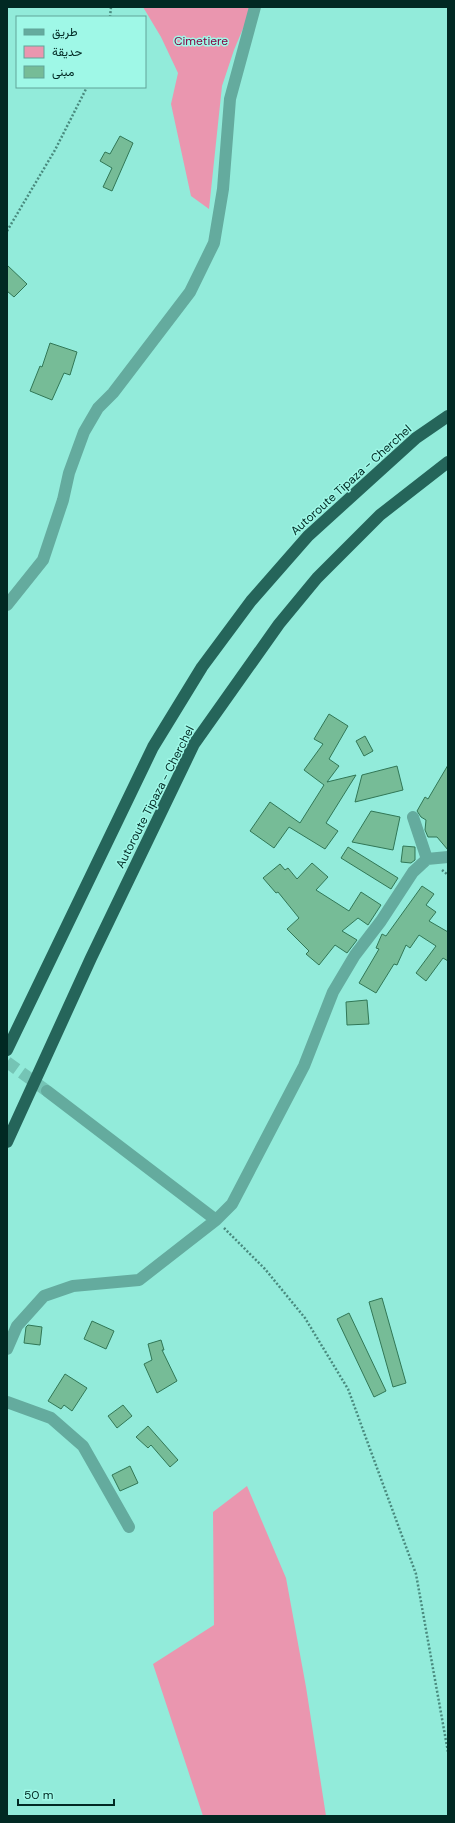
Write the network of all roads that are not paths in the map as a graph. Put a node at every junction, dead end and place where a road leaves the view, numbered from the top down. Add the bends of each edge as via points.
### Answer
1 (255, 7) edge
2 (448, 406) edge
3 (448, 416) edge
4 (416, 438) junction
5 (448, 462) edge
6 (7, 604) edge
7 (413, 817) dead end
8 (448, 857) edge
9 (427, 859) junction
10 (7, 1050) edge
11 (47, 1091) tunnel mouth
12 (7, 1142) edge
13 (216, 1220) junction
14 (7, 1349) edge
15 (7, 1402) edge
16 (129, 1527) dead end

1 - 6 street via 230,99 223,189 214,243 190,292 98,408 84,432 69,473 49,547 43,560
2 - 4 highway
3 - 4 highway, Autoroute Tipaza - Cherchel
4 - 10 highway, Autoroute Tipaza - Cherchel via 308,536 251,601 202,667 153,747
5 - 12 highway, Autoroute Tipaza - Cherchel via 380,516 317,578 279,624 194,744 91,958
7 - 9 street
8 - 9 street
9 - 13 street via 414,872 355,955 333,992 304,1066 232,1204
11 - 13 street
13 - 14 street via 139,1280 73,1286 44,1296 17,1326
15 - 16 street via 51,1418 83,1446

